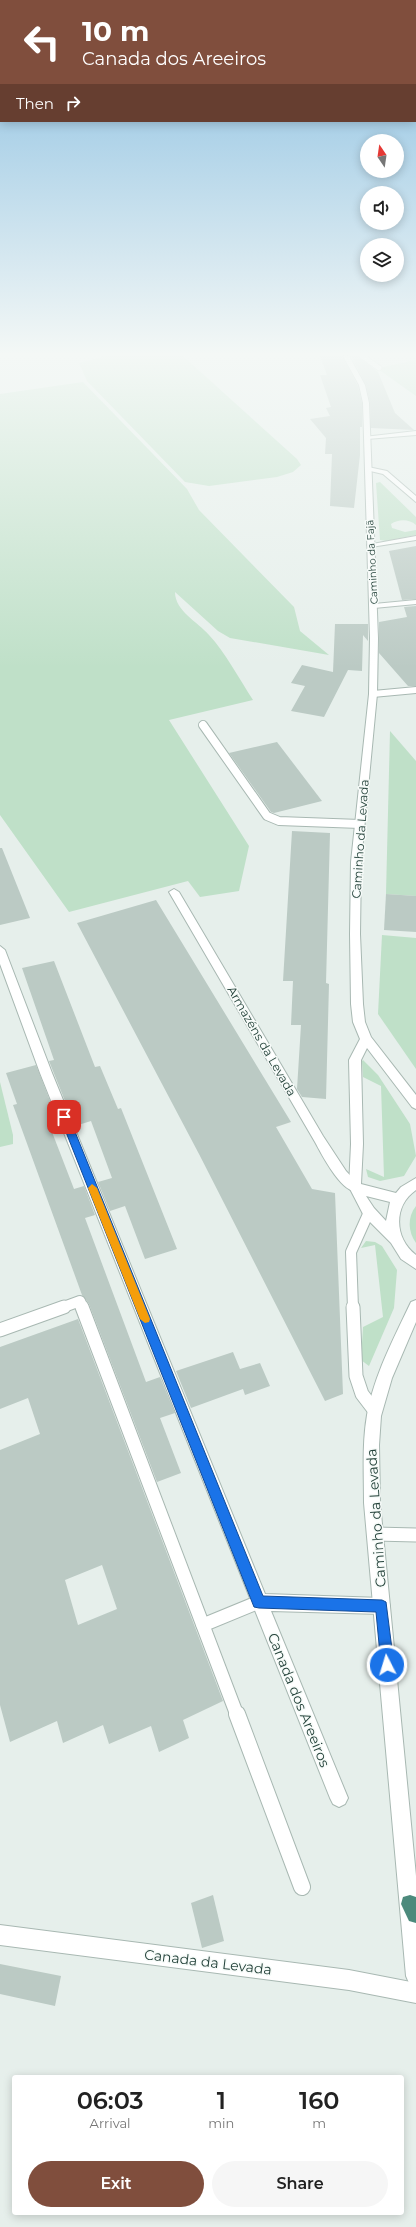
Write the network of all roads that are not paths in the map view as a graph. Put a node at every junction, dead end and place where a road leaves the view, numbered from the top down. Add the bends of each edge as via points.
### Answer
1 (368, 460) edge
2 (368, 469) junction
3 (416, 500) edge
4 (416, 538) edge
5 (371, 545) junction
6 (416, 602) edge
7 (374, 606) junction
8 (374, 638) joint
9 (416, 690) edge
10 (373, 694) junction
11 (203, 725) dead end
12 (360, 824) junction
13 (174, 892) dead end
14 (0, 950) edge
15 (366, 1039) junction
16 (414, 1101) edge
17 (416, 1112) edge
18 (416, 1182) edge
19 (355, 1187) junction
20 (397, 1199) junction
21 (370, 1212) junction
22 (399, 1247) junction
23 (416, 1263) edge
24 (416, 1306) edge
25 (0, 1330) edge
26 (375, 1410) junction
27 (375, 1534) junction
28 (416, 1536) edge
29 (259, 1602) junction
30 (382, 1606) junction
31 (203, 1625) junction
32 (339, 1798) dead end
33 (302, 1887) dead end
34 (413, 1909) edge
35 (0, 1935) edge
36 (416, 1976) edge
37 (416, 1993) edge

1 - 2 street, Caminho da Fajã
2 - 3 street via 385,472
2 - 5 street, Caminho da Fajã
4 - 5 street
5 - 7 street, Caminho da Fajã
6 - 7 street
7 - 8 street, Caminho da Fajã
8 - 10 street, Caminho da Levada
9 - 10 street
10 - 12 street, Caminho da Levada
11 - 12 lane via 266,816 279,821
12 - 15 street, Caminho da Levada via 356,862 356,980 359,1022
13 - 19 street, Armazéns da Levada via 319,1139 342,1175
14 - 29 street, Canada dos Areeiros via 49,1080
15 - 16 street, Caminho da Levada
15 - 19 street via 355,1060
16 - 17 street, Caminho da Levada
18 - 20 street via 407,1187
19 - 20 street, Armazéns da Levada
19 - 21 street, Armazéns da Levada
20 - 22 street via 391,1214
21 - 22 street, Armazéns da Levada
21 - 26 lane via 351,1252 356,1376 362,1394
22 - 23 street, Armazéns da Levada
24 - 26 street, Caminho da Levada via 381,1388
25 - 31 lane via 80,1301
26 - 27 street, Caminho da Levada via 371,1434
27 - 28 lane
27 - 30 street, Caminho da Levada
29 - 30 street
29 - 31 lane
29 - 32 street, Canada dos Areeiros
30 - 34 street, Caminho da Levada
31 - 33 lane
34 - 36 street, Caminho da Levada
35 - 37 street, Canada da Levada via 349,1980

